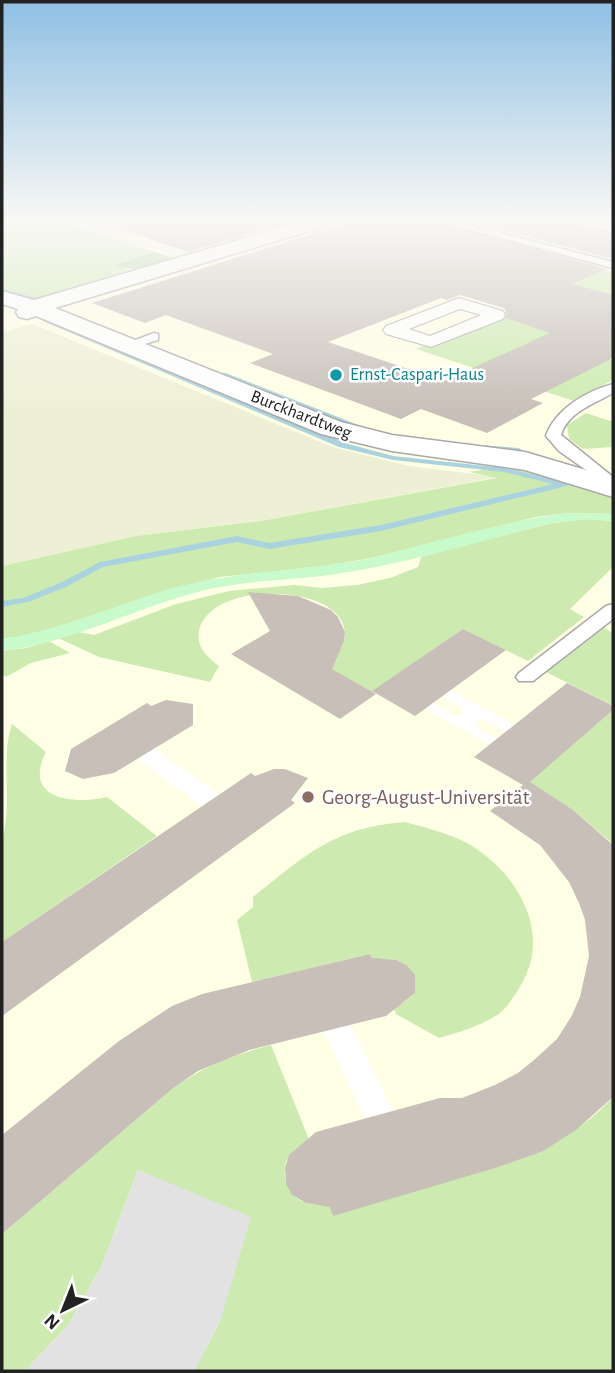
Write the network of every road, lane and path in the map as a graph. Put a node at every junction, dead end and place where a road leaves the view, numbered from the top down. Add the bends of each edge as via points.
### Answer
1 (104, 286) edge
2 (2, 297) edge
3 (34, 307) junction
4 (2, 321) edge
5 (154, 337) dead end
6 (431, 342) joint
7 (128, 345) junction
8 (613, 388) edge
9 (613, 486) edge
10 (613, 610) edge
11 (526, 677) dead end

1 - 3 street
2 - 3 street, Burckhardtweg
3 - 4 street
3 - 7 street, Burckhardtweg
5 - 7 lane
6 - 6 street via 392,330 459,303 497,315
7 - 9 street, Burckhardtweg via 366,439 524,461
8 - 9 lane via 562,418 554,436
10 - 11 lane

